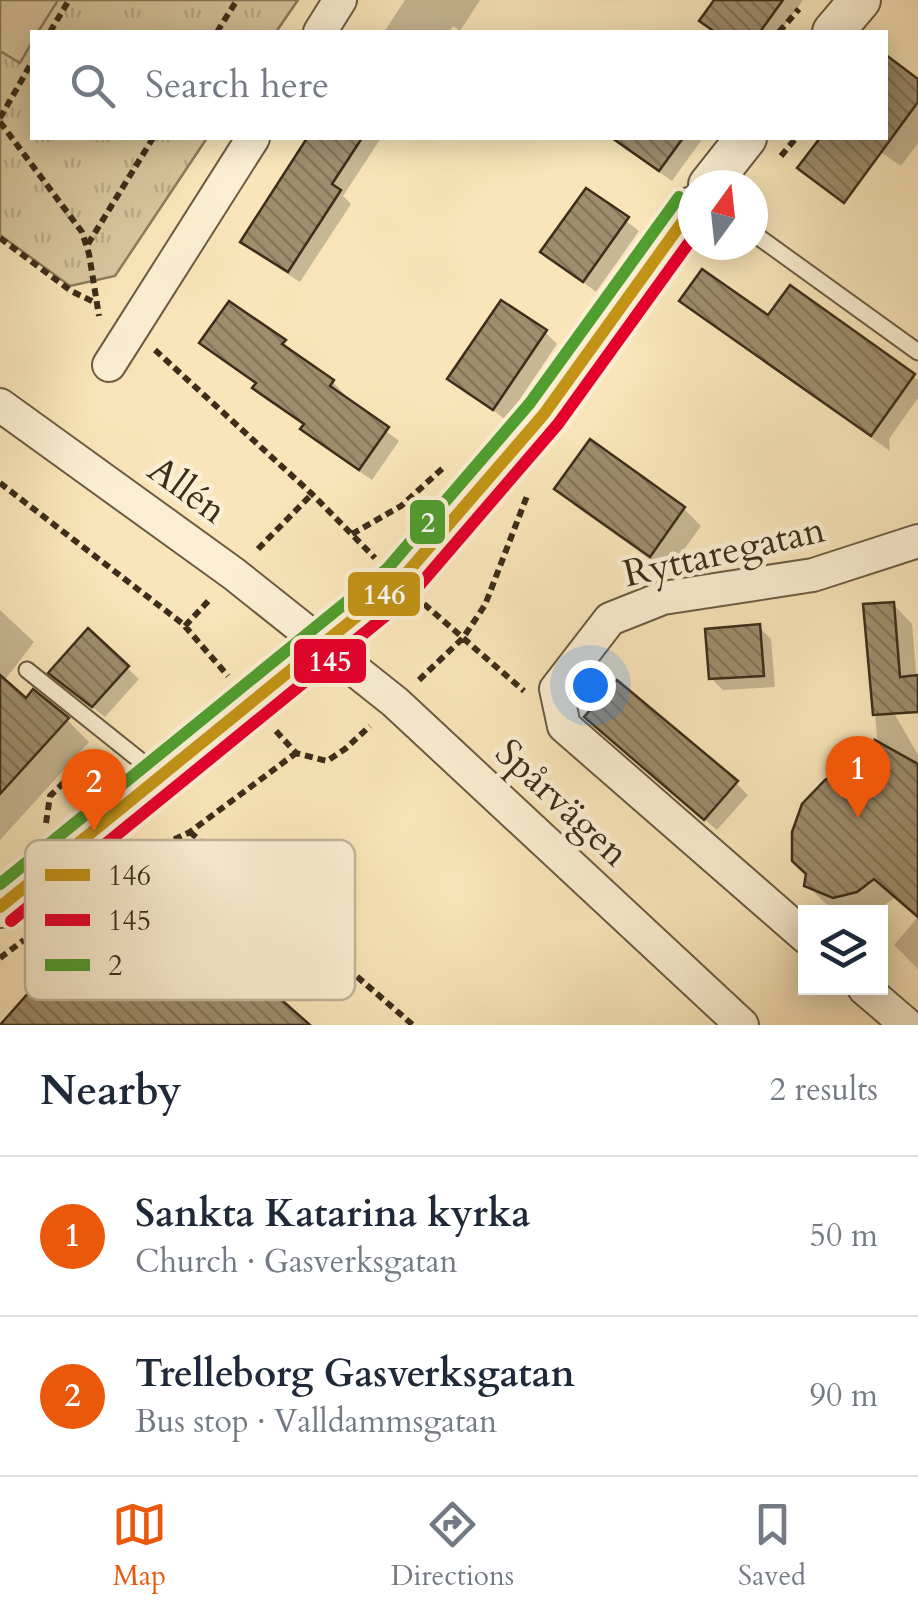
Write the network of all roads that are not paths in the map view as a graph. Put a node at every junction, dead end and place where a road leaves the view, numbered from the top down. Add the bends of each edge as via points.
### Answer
1 (340, 0) edge
2 (860, 0) edge
3 (321, 30) edge
4 (835, 30) edge
5 (252, 140) edge
6 (744, 140) edge
7 (721, 170) edge
8 (678, 228) edge
9 (768, 244) edge
10 (918, 352) edge
11 (109, 365) road end
12 (0, 404) edge
13 (918, 541) edge
14 (324, 644) junction
15 (27, 670) dead end
16 (160, 777) junction
17 (83, 840) edge
18 (25, 887) edge
19 (0, 907) edge
20 (798, 930) edge
21 (872, 995) edge
22 (742, 1025) edge
23 (907, 1025) edge

1 - 3 street
2 - 4 street
5 - 11 street
6 - 7 street
8 - 14 street via 544,414 399,582
9 - 10 lane
12 - 14 street, Allén
13 - 20 street, Ryttaregatan via 813,576 663,598 610,619 556,689 564,726
14 - 16 street
14 - 22 street, Spårvägen via 396,702
15 - 16 lane
16 - 17 street
18 - 19 street
21 - 23 street

